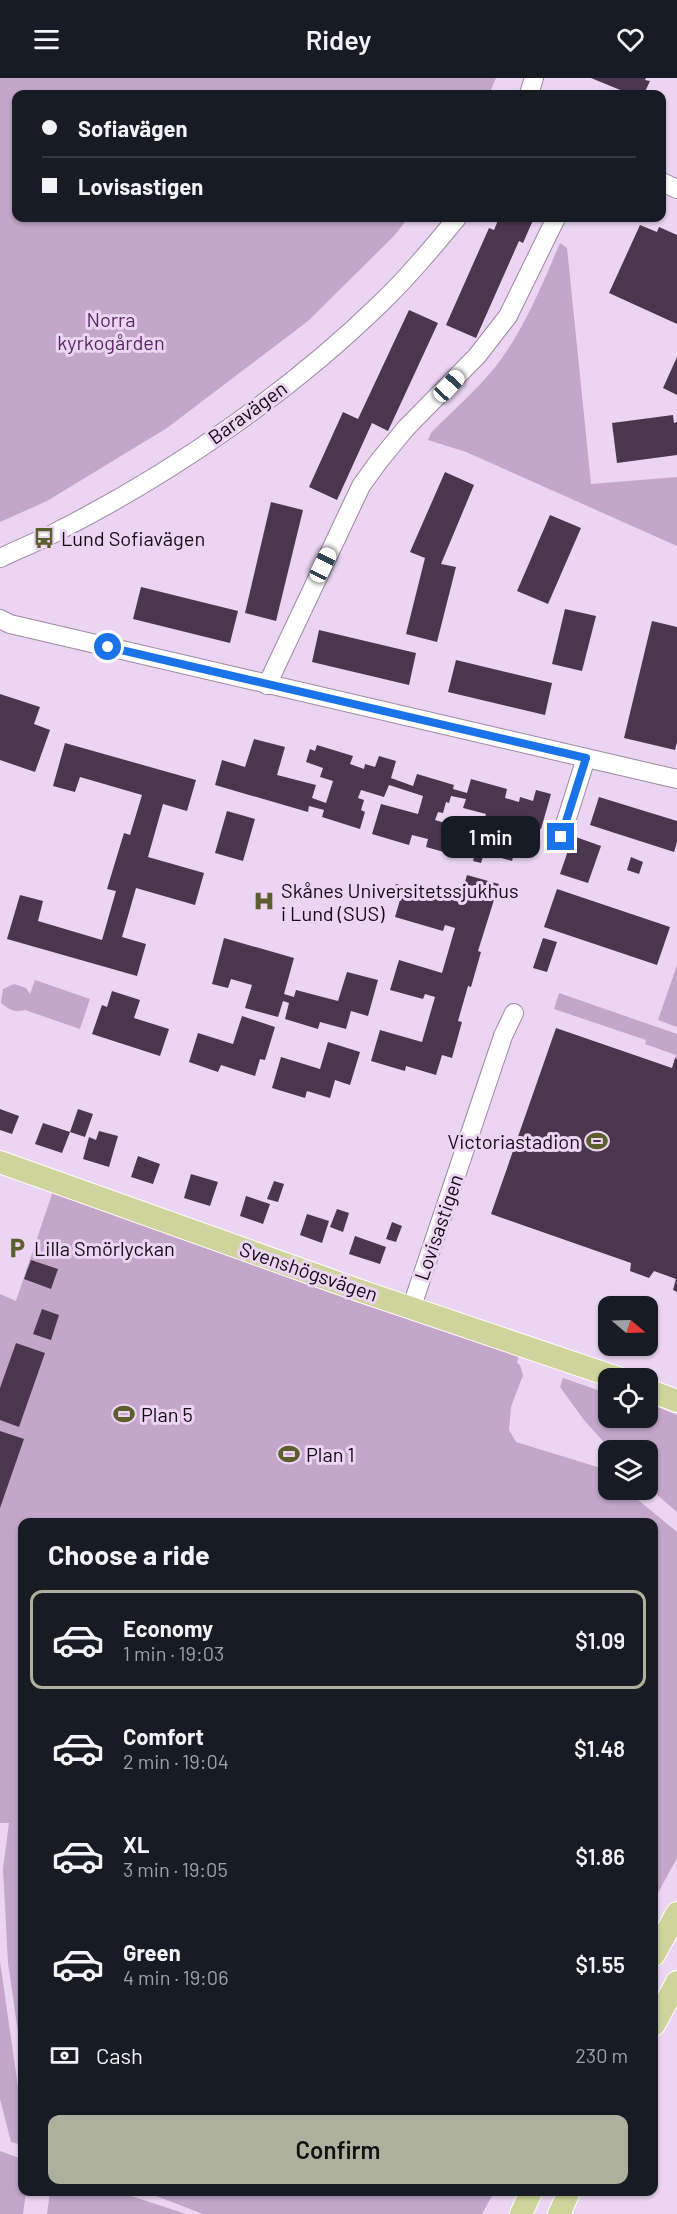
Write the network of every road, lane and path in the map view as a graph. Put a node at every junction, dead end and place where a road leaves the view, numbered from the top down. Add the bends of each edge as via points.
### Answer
1 (454, 222) edge
2 (554, 222) edge
3 (0, 558) edge
4 (3, 618) edge
5 (267, 685) junction
6 (586, 758) junction
7 (677, 779) edge
8 (561, 837) dead end
9 (514, 1013) dead end
10 (0, 1162) edge
11 (412, 1306) junction
12 (598, 1371) edge
13 (658, 1394) edge
14 (677, 1401) edge
15 (677, 1913) edge
16 (658, 1948) edge
17 (677, 1982) edge
18 (658, 2018) edge
19 (529, 2196) edge
20 (567, 2196) edge
21 (520, 2214) edge
22 (559, 2214) edge

1 - 3 street, Baravägen via 381,303 249,413 116,500
2 - 5 street via 508,316 477,356 406,428 361,486
4 - 5 street
5 - 6 street
6 - 7 street
6 - 8 street
9 - 11 street, Lovisastigen
10 - 11 main road, Svenshögsvägen
11 - 12 main road, Svenshögsvägen
13 - 14 main road
15 - 16 main road
17 - 18 main road
19 - 21 main road
20 - 22 main road

